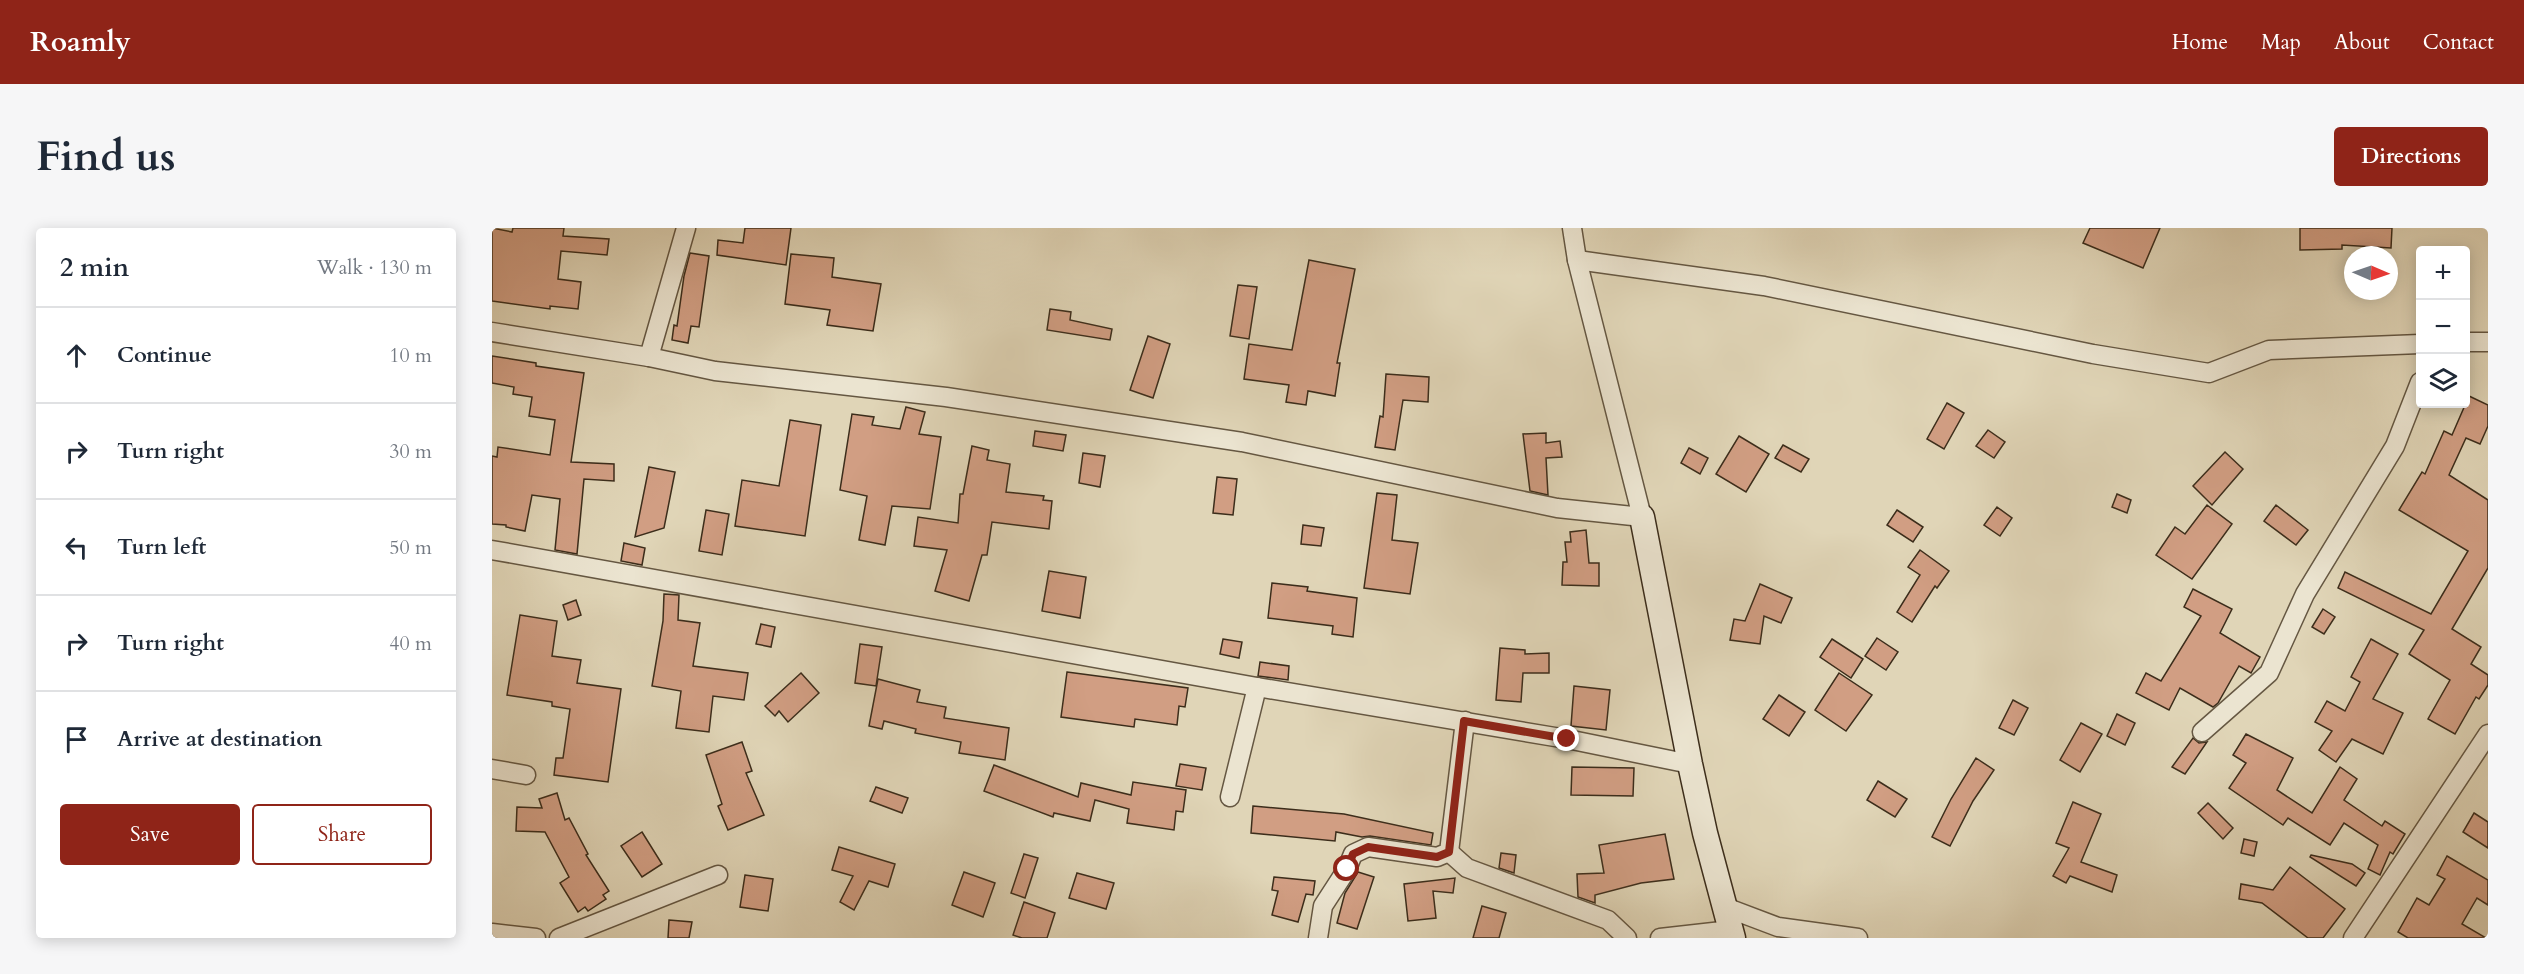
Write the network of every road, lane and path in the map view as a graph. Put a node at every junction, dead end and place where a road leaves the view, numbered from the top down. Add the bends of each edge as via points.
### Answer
1 (686, 228) edge
2 (1572, 228) edge
3 (1576, 260) junction
4 (492, 332) edge
5 (2470, 342) edge
6 (2488, 342) edge
7 (2416, 344) edge
8 (649, 357) junction
9 (2416, 394) edge
10 (1642, 517) junction
11 (492, 550) edge
12 (1257, 687) junction
13 (1464, 721) junction
14 (2202, 732) dead end
15 (2488, 734) edge
16 (1690, 764) junction
17 (492, 770) edge
18 (526, 775) dead end
19 (1230, 797) dead end
20 (1449, 852) junction
21 (718, 875) dead end
22 (1729, 925) edge
23 (492, 933) edge
24 (536, 938) edge
25 (559, 938) edge
26 (1318, 938) edge
27 (1627, 938) edge
28 (1660, 938) edge
29 (1858, 938) edge
30 (2353, 938) edge

1 - 8 street
2 - 3 street
3 - 7 street via 1764,286 2092,354 2209,373 2269,350
3 - 10 street
4 - 8 street
5 - 6 street
8 - 10 street via 715,370 946,397 1242,442 1557,508
9 - 14 street via 2395,446 2305,594 2269,673
10 - 16 street
11 - 12 street
12 - 13 street
12 - 19 street
13 - 16 street
13 - 20 street
15 - 30 street
16 - 22 street
17 - 18 street
20 - 26 street via 1437,857 1368,847 1353,854 1323,906
20 - 27 street via 1467,868 1608,920
21 - 25 street
22 - 28 street
22 - 29 street
23 - 24 street

